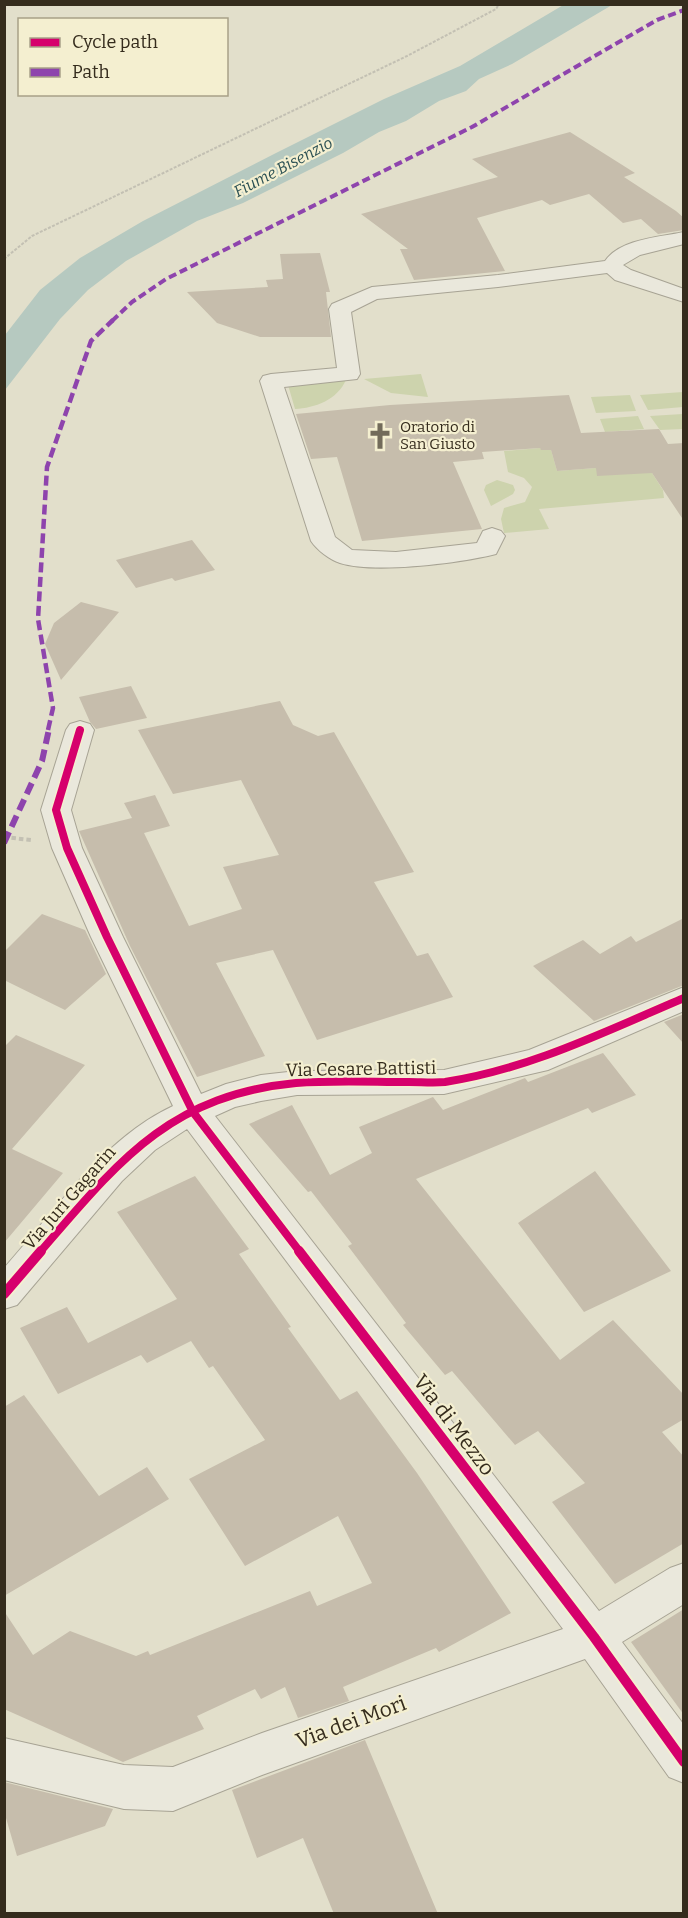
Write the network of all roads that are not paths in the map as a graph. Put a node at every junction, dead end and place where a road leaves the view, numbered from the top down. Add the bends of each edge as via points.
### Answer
1 (684, 238) edge
2 (612, 266) junction
3 (684, 296) edge
4 (492, 536) dead end
5 (80, 730) dead end
6 (684, 998) edge
7 (193, 1112) junction
8 (4, 1294) edge
9 (684, 1581) edge
10 (594, 1637) junction
11 (4, 1759) edge
12 (684, 1762) edge

1 - 2 street via 627,252
2 - 3 street via 623,275
2 - 4 street via 372,292 340,309 349,374 271,381 324,542 346,558 396,560 467,553 488,549
5 - 7 street via 56,810 67,848
6 - 7 street, Via Cesare Battisti via 536,1061 444,1082 297,1083 261,1088 226,1097
7 - 8 street, Via Juri Gagarin via 167,1124 125,1156
7 - 10 street, Via di Mezzo
9 - 10 street, Via dei Mori
10 - 11 street, Via dei Mori via 261,1754 173,1789 124,1787
10 - 12 street, Via di Mezzo

